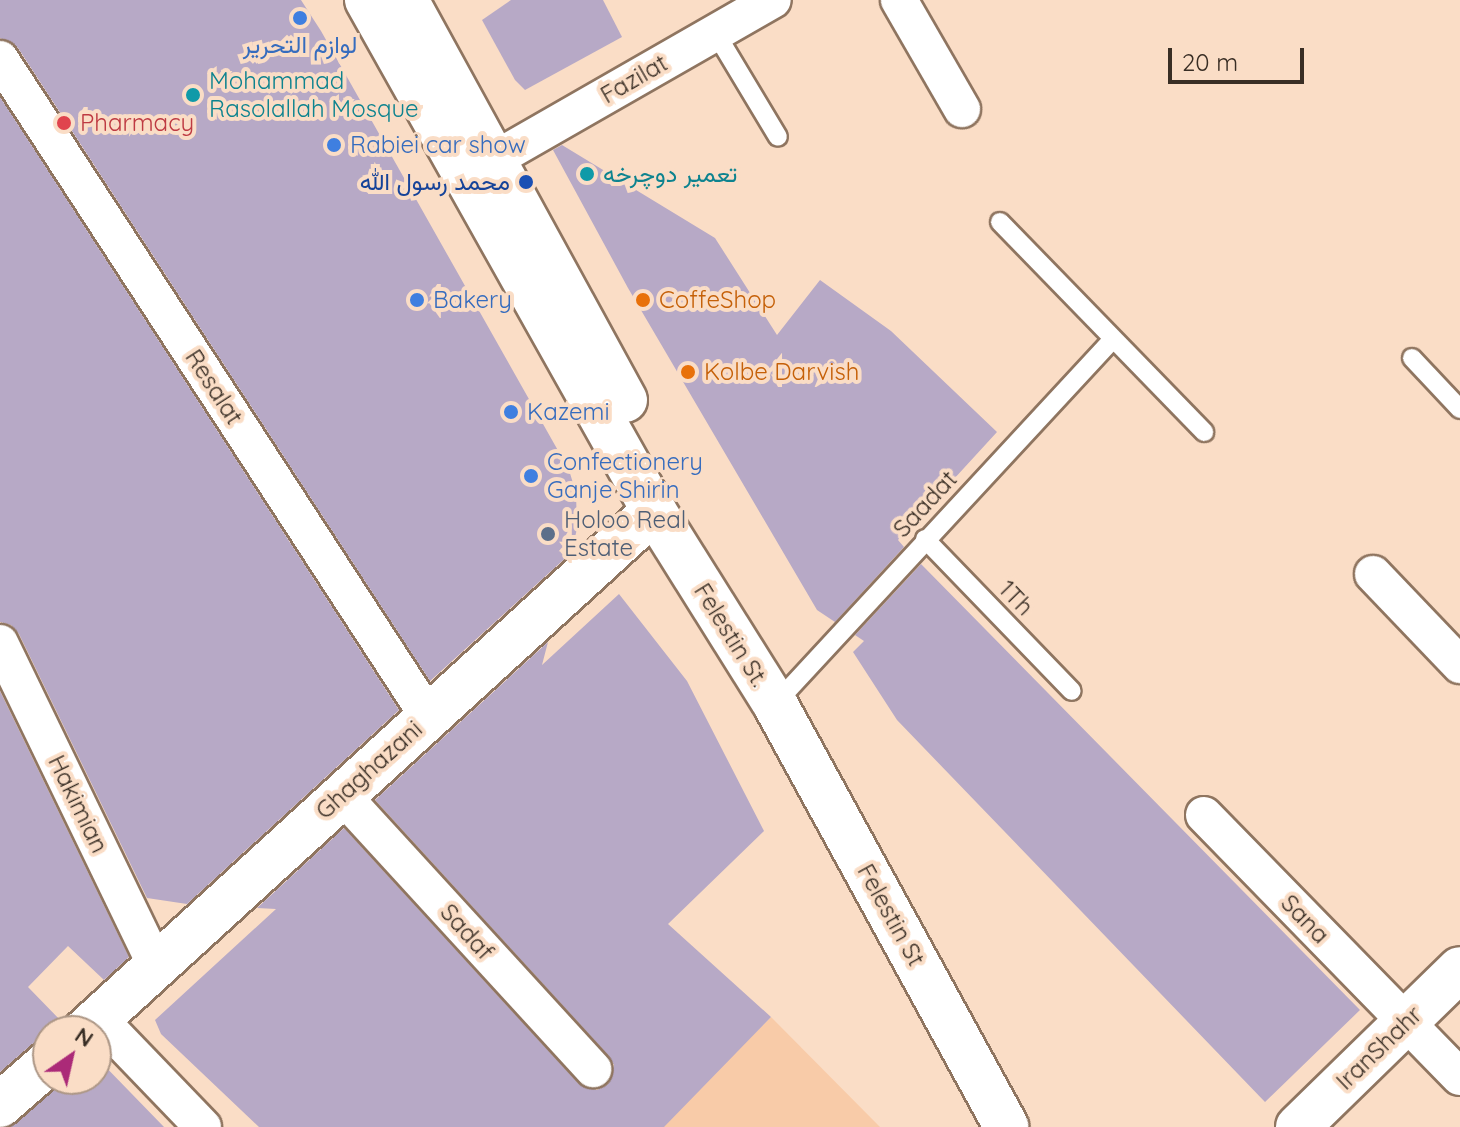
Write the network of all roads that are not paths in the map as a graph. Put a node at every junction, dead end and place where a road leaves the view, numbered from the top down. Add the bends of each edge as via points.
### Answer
1 (367, 0) edge
2 (406, 0) edge
3 (773, 0) edge
4 (899, 0) edge
5 (715, 32) junction
6 (0, 59) edge
7 (962, 109) dead end
8 (778, 137) dead end
9 (495, 159) junction
10 (1000, 222) dead end
11 (1113, 339) junction
12 (1412, 358) dead end
13 (1460, 409) edge
14 (1204, 432) dead end
15 (654, 511) junction
16 (925, 539) junction
17 (1373, 574) dead end
18 (0, 643) edge
19 (1460, 665) edge
20 (1072, 691) dead end
21 (775, 704) junction
22 (428, 716) junction
23 (342, 795) junction
24 (1204, 815) dead end
25 (156, 965) junction
26 (1460, 969) edge
27 (103, 1015) edge
28 (1406, 1022) junction
29 (112, 1043) edge
30 (593, 1069) dead end
31 (32, 1077) edge
32 (1460, 1077) edge
33 (0, 1105) edge
34 (203, 1127) edge
35 (1007, 1127) edge
36 (1298, 1127) edge

1 - 15 main road, Felestin St.
2 - 9 main road, Felestin St.
3 - 5 street, Fazilat
4 - 7 street
5 - 8 lane
5 - 9 street, Fazilat
6 - 22 street, Resalat
9 - 21 main road, Felestin St. via 683,507
10 - 11 lane
11 - 14 lane
11 - 16 lane, Saadat
12 - 13 lane
15 - 21 main road, Felestin St.
15 - 22 main road, Ghaghazani
16 - 20 lane, 1Th
16 - 21 lane, Saadat
17 - 19 street
18 - 25 street, Hakimian
21 - 35 main road, Felestin St
22 - 23 main road, Ghaghazani
23 - 25 main road, Ghaghazani
23 - 30 street, Sadaf
24 - 28 street, Sana
25 - 27 main road, Ghaghazani
26 - 28 main road, IranShahr
28 - 32 street, Sana
28 - 36 main road, IranShahr
29 - 34 street
31 - 33 main road

